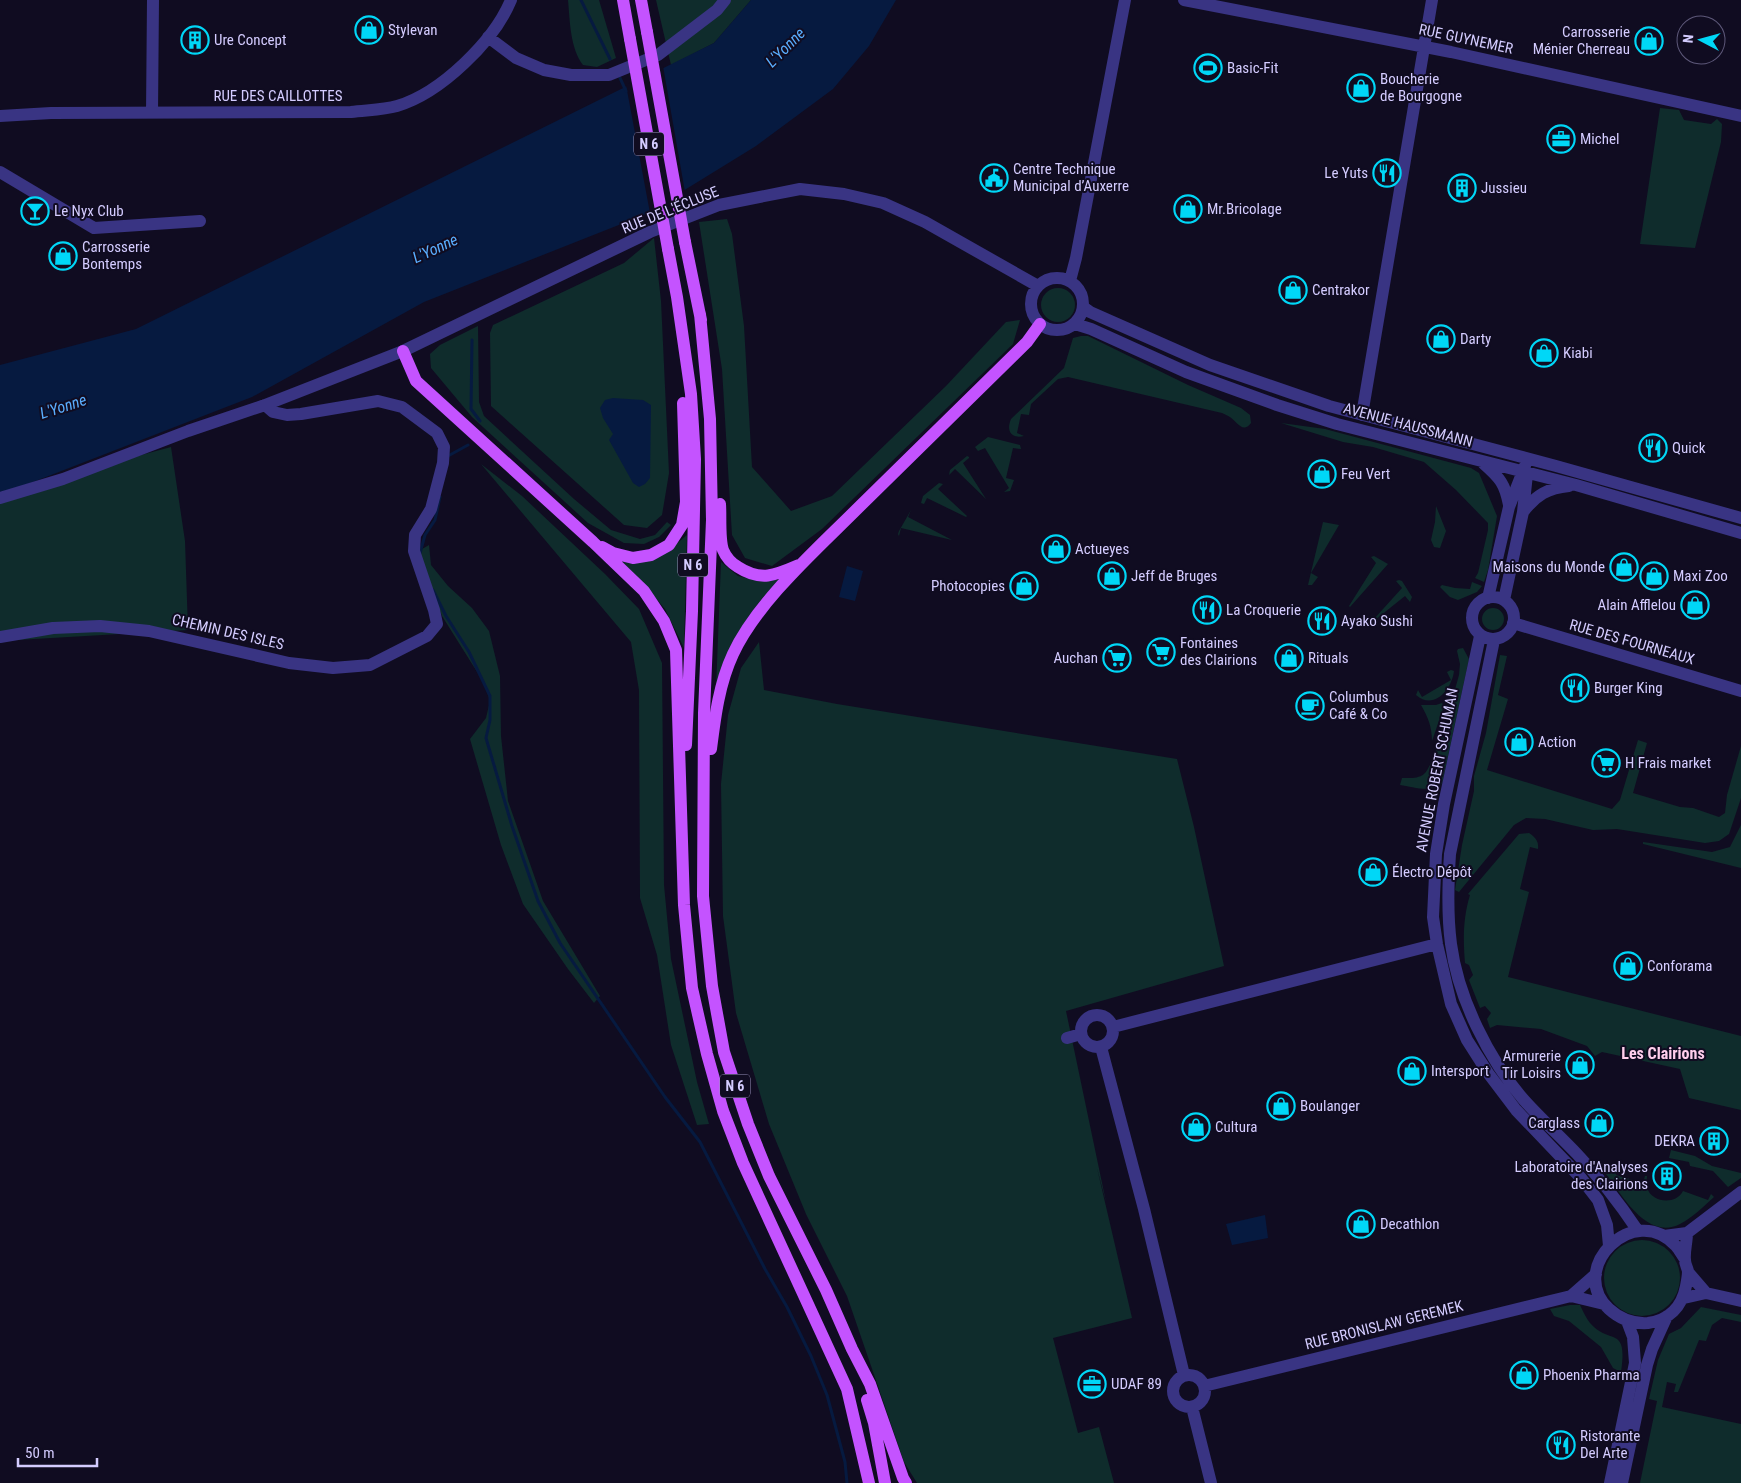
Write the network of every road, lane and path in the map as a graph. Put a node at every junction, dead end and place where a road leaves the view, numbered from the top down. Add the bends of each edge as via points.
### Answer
1 (153, 0) edge
2 (510, 0) edge
3 (623, 0) edge
4 (641, 0) edge
5 (725, 0) edge
6 (1125, 0) edge
7 (1184, 0) edge
8 (1432, 0) edge
9 (488, 37) junction
10 (1424, 47) junction
11 (152, 113) junction
12 (0, 116) edge
13 (1741, 116) edge
14 (0, 172) edge
15 (200, 221) dead end
16 (1068, 280) junction
17 (1038, 286) junction
18 (677, 297) junction
19 (1083, 307) junction
20 (700, 314) junction
21 (1040, 324) junction
22 (1075, 324) junction
23 (403, 351) junction
24 (265, 405) junction
25 (1362, 415) junction
26 (1527, 459) junction
27 (1480, 461) junction
28 (1525, 472) junction
29 (1576, 485) junction
30 (0, 498) edge
31 (1509, 508) junction
32 (1523, 512) junction
33 (1741, 518) edge
34 (1741, 533) edge
35 (593, 542) junction
36 (802, 564) junction
37 (1488, 598) junction
38 (1504, 600) junction
39 (1513, 623) junction
40 (0, 636) edge
41 (1480, 636) junction
42 (1494, 640) junction
43 (1741, 691) edge
44 (703, 802) junction
45 (683, 835) junction
46 (1437, 944) junction
47 (1113, 1027) junction
48 (1081, 1034) junction
49 (1066, 1038) dead end
50 (1101, 1048) junction
51 (1741, 1192) edge
52 (1638, 1231) junction
53 (1687, 1233) junction
54 (1664, 1236) junction
55 (1609, 1246) junction
56 (1685, 1259) junction
57 (1688, 1272) junction
58 (1596, 1274) junction
59 (1706, 1293) junction
60 (1572, 1296) junction
61 (1684, 1298) junction
62 (1741, 1301) edge
63 (1604, 1304) junction
64 (1667, 1316) junction
65 (1627, 1321) junction
66 (852, 1348) junction
67 (1184, 1375) junction
68 (1204, 1386) junction
69 (1192, 1407) junction
70 (869, 1483) edge
71 (885, 1483) edge
72 (906, 1483) edge
73 (1211, 1483) edge
74 (1610, 1483) edge
75 (1622, 1483) edge

1 - 11 street
2 - 9 street, RUE DES CAILLOTTES via 504,15
3 - 18 main road, N 6, bridge
4 - 20 main road, N 6, bridge
5 - 9 street via 717,10 658,55 609,75 544,70 516,58
6 - 16 street via 1076,258
7 - 10 street, RUE GUYNEMER
8 - 10 street
9 - 11 street, RUE DES CAILLOTTES via 463,66 432,89 397,106 351,112
10 - 13 street, RUE GUYNEMER
10 - 25 street
11 - 12 street, RUE DES CAILLOTTES
14 - 15 street via 94,228
16 - 17 street via 1052,278
16 - 19 street via 1080,291
17 - 21 street via 1031,301
17 - 23 street, RUE DE L'ÉCLUSE via 925,222 883,203 800,189 719,205 650,232
18 - 35 main road via 686,502 682,524 669,545 651,555 633,558
18 - 45 main road, N 6 via 695,459
19 - 22 street
19 - 25 street, AVENUE HAUSSMANN via 1210,365
20 - 36 main road via 711,360 723,549 731,562 746,572 761,576 778,574
20 - 44 main road, N 6 via 710,419 712,520
21 - 22 street via 1061,330
21 - 36 main road via 1027,342
22 - 27 street, AVENUE HAUSSMANN via 1186,372 1277,405
23 - 24 street, RUE DE L'ÉCLUSE
23 - 35 main road via 416,381
24 - 30 street, RUE DE L'ÉCLUSE via 63,479
24 - 40 street, CHEMIN DES ISLES via 273,412 287,415 378,401 402,407 437,433 444,447 443,463 432,509 415,535 414,551 434,610 436,624 427,636 370,666 333,668 289,663 140,630 100,626 53,628
25 - 26 street, AVENUE HAUSSMANN
26 - 28 street
26 - 33 street, AVENUE HAUSSMANN
27 - 28 street, AVENUE HAUSSMANN
27 - 31 street via 1499,477
28 - 29 street, AVENUE HAUSSMANN
28 - 31 street
28 - 32 street
29 - 32 street via 1546,491
29 - 34 street, AVENUE HAUSSMANN
31 - 37 street
32 - 38 street
35 - 45 main road via 644,591 664,621 676,650
36 - 44 main road via 765,605 733,654 717,702
37 - 38 street
37 - 41 street via 1479,602 1472,613 1473,626
38 - 39 street via 1512,610
39 - 42 street via 1506,634
39 - 43 street, RUE DES FOURNEAUX
41 - 42 street
41 - 46 street, AVENUE ROBERT SCHUMAN via 1436,854 1434,917
42 - 52 street, AVENUE ROBERT SCHUMAN via 1450,854 1448,918 1457,972 1478,1028 1499,1065 1524,1099 1596,1175
44 - 66 main road, N 6 via 703,896 712,986 724,1052 769,1176
45 - 70 main road, N 6 via 684,905 692,988 723,1111 743,1163 847,1389
46 - 47 street
46 - 55 street, AVENUE ROBERT SCHUMAN via 1451,1004 1467,1040 1516,1110 1598,1200 1607,1225
47 - 48 street via 1108,1018 1092,1016 1082,1025
47 - 50 street via 1110,1042
48 - 49 street
48 - 50 street via 1091,1047
50 - 67 street
51 - 53 street
52 - 54 street
52 - 55 street via 1622,1236
53 - 54 street
53 - 56 street
54 - 56 street
55 - 58 street via 1602,1255
56 - 57 street
57 - 59 street
57 - 61 street
58 - 60 street, RUE BRONISLAW GEREMEK
58 - 63 street
59 - 61 street
59 - 62 street
60 - 63 street, RUE BRONISLAW GEREMEK
60 - 68 street, RUE BRONISLAW GEREMEK
61 - 64 street
63 - 65 street
64 - 65 street via 1640,1324
64 - 75 street via 1647,1365
65 - 74 street via 1633,1337 1635,1363
66 - 71 main road, N 6 via 874,1423
66 - 72 main road via 870,1384
67 - 68 street via 1198,1378
67 - 69 street via 1173,1385 1172,1395 1182,1406
68 - 69 street via 1201,1402
69 - 73 street

